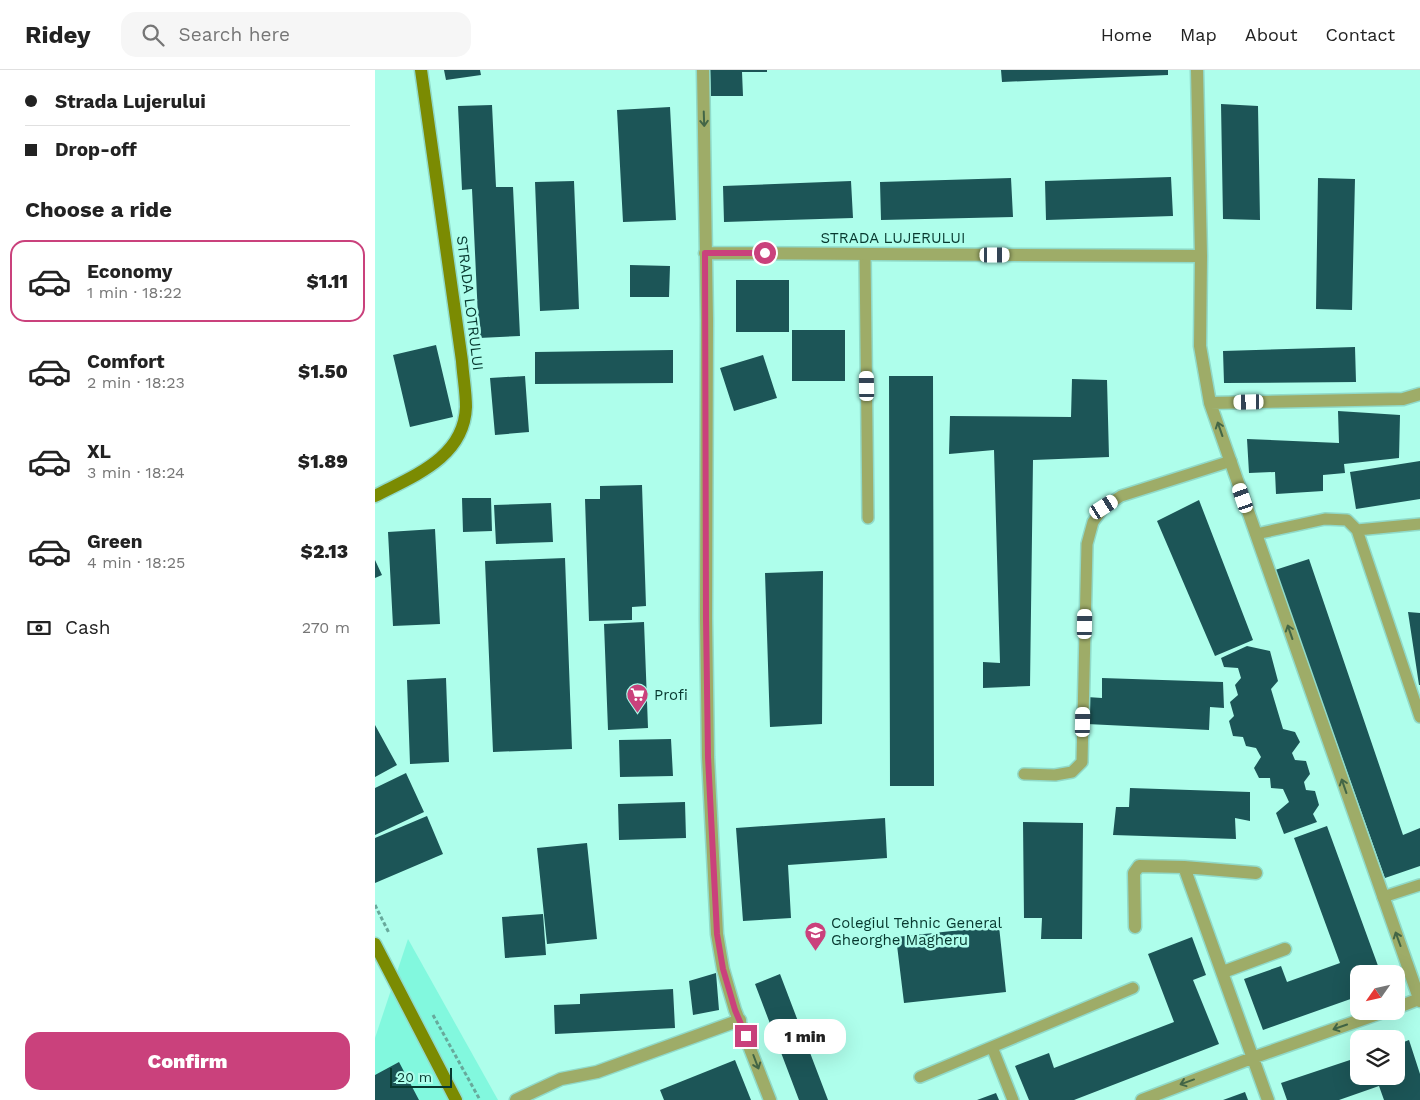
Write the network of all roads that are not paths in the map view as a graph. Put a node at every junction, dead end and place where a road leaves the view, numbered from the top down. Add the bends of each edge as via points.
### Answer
1 (421, 70) edge
2 (703, 70) edge
3 (1197, 70) edge
4 (705, 253) junction
5 (865, 255) junction
6 (1201, 256) junction
7 (1420, 394) edge
8 (1210, 403) junction
9 (1231, 462) junction
10 (375, 496) edge
11 (868, 518) dead end
12 (1420, 524) edge
13 (1357, 530) junction
14 (1256, 534) junction
15 (1420, 717) edge
16 (1024, 774) dead end
17 (1184, 867) junction
18 (1256, 873) dead end
19 (1420, 885) edge
20 (1383, 897) junction
21 (1135, 927) dead end
22 (375, 944) edge
23 (1285, 949) dead end
24 (379, 961) edge
25 (1223, 972) junction
26 (1133, 988) dead end
27 (1420, 1000) edge
28 (1405, 1005) edge
29 (740, 1020) junction
30 (1360, 1020) edge
31 (992, 1047) junction
32 (1252, 1058) junction
33 (920, 1077) dead end
34 (456, 1100) edge
35 (516, 1100) edge
36 (770, 1100) edge
37 (1013, 1100) edge
38 (1142, 1100) edge
39 (1268, 1100) edge

1 - 10 street, STRADA LOTRULUI via 466,408 460,432 447,452 430,467
2 -> 4 street
3 - 6 street
4 - 5 street, STRADA LUJERULUI
4 - 29 street via 708,757 717,934 723,969
5 - 6 street, STRADA LUJERULUI
5 - 11 lane
6 - 8 street via 1199,346
7 - 8 street via 1403,399
9 -> 8 street
9 - 14 street
9 - 16 lane via 1121,496 1104,507 1093,522 1087,544 1082,762 1072,772
12 - 13 lane
13 - 14 lane via 1347,520 1325,519
13 - 15 lane
20 -> 14 street
17 - 18 street
17 - 21 street via 1139,866 1134,873
17 - 25 street
19 - 20 lane
27 -> 20 street
22 - 24 street
23 - 25 street
24 - 34 street
25 - 32 street
26 - 31 lane
27 - 28 street
29 - 35 street via 597,1072 561,1080
29 -> 36 street
30 -> 32 street
31 - 33 lane
31 - 37 lane
32 -> 38 street
32 - 39 street

